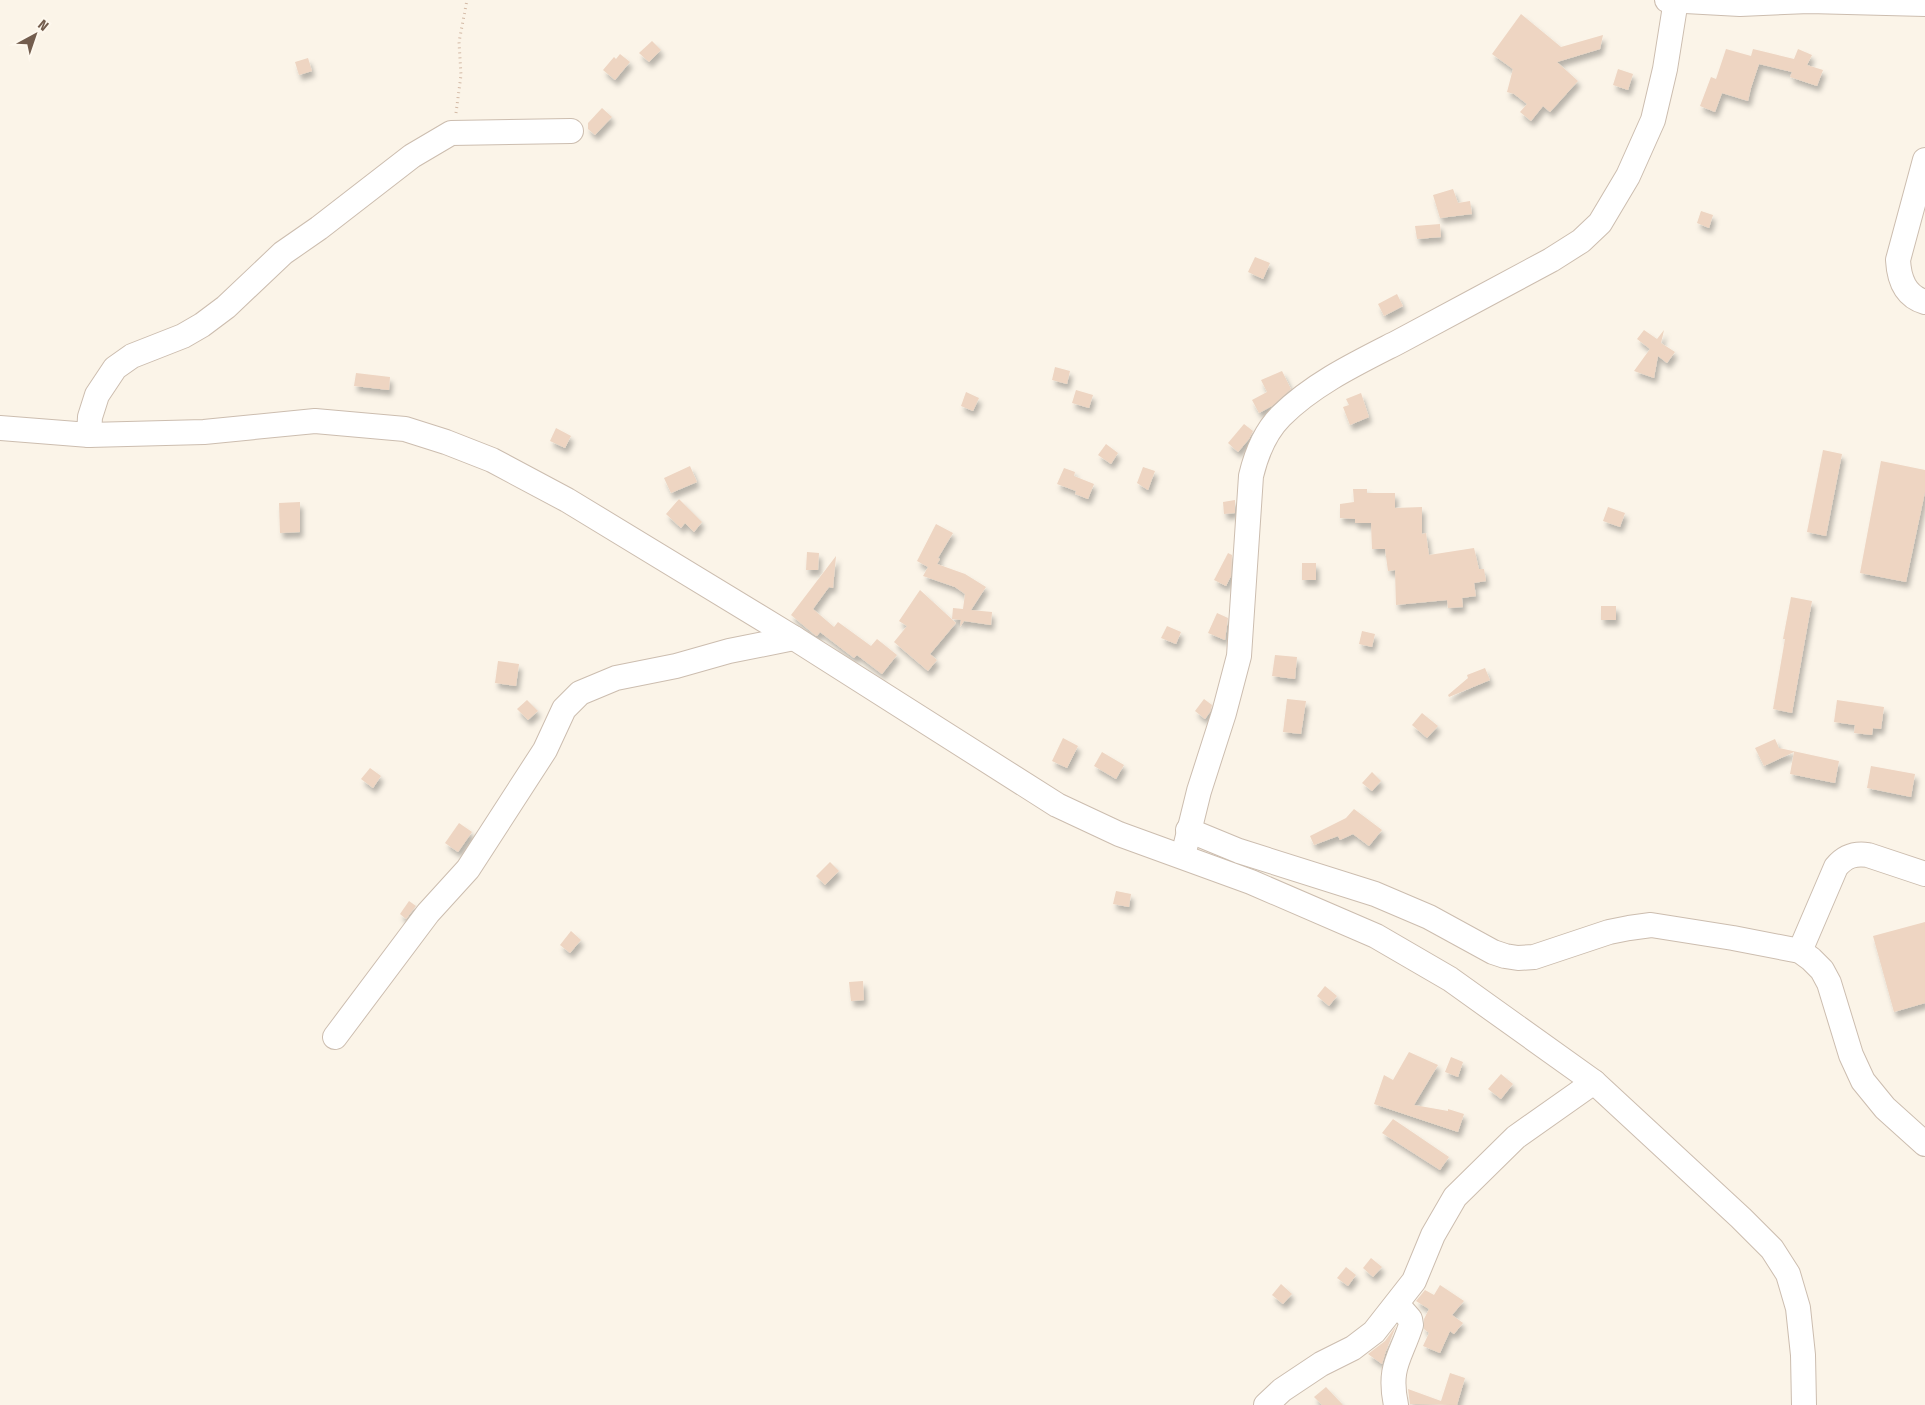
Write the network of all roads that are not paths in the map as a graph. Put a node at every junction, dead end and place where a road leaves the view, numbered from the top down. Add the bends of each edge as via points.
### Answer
1 (1673, 1) edge
2 (1925, 4) edge
3 (571, 131) dead end
4 (1925, 160) edge
5 (1925, 302) edge
6 (0, 428) edge
7 (89, 435) junction
8 (794, 638) junction
9 (1188, 830) junction
10 (1182, 856) junction
11 (1925, 874) edge
12 (1800, 951) junction
13 (335, 1037) dead end
14 (1594, 1082) junction
15 (1925, 1144) edge
16 (1397, 1304) junction
17 (1266, 1405) edge
18 (1396, 1405) edge
19 (1804, 1405) edge

1 - 2 street
1 - 9 street via 1665,69 1653,120 1628,176 1600,223 1581,241 1551,260 1345,370 1300,398 1279,417 1266,437 1255,457 1251,476 1239,656
3 - 7 street via 451,132 412,156 284,253 202,325 132,356 115,368 97,395 90,417
4 - 5 street via 1898,260 1902,284 1910,295
6 - 7 street
7 - 8 street via 204,432 315,421 405,430 492,460 567,500
8 - 10 street via 1057,805 1119,834
8 - 13 street via 616,678 580,693 564,709 545,750 468,869 428,913
9 - 10 street
9 - 12 street via 1239,851 1375,894 1505,956 1534,957 1609,932 1651,925
10 - 14 street via 1376,936 1450,979
11 - 12 street via 1868,855 1846,858 1836,867
12 - 15 street via 1822,970 1829,983 1851,1055 1863,1081 1885,1108
14 - 16 street via 1516,1137 1456,1197 1433,1235 1414,1280
14 - 19 street via 1772,1248 1788,1274 1798,1308
16 - 17 street via 1374,1332 1354,1348 1321,1364
16 - 18 street via 1411,1325 1392,1381

